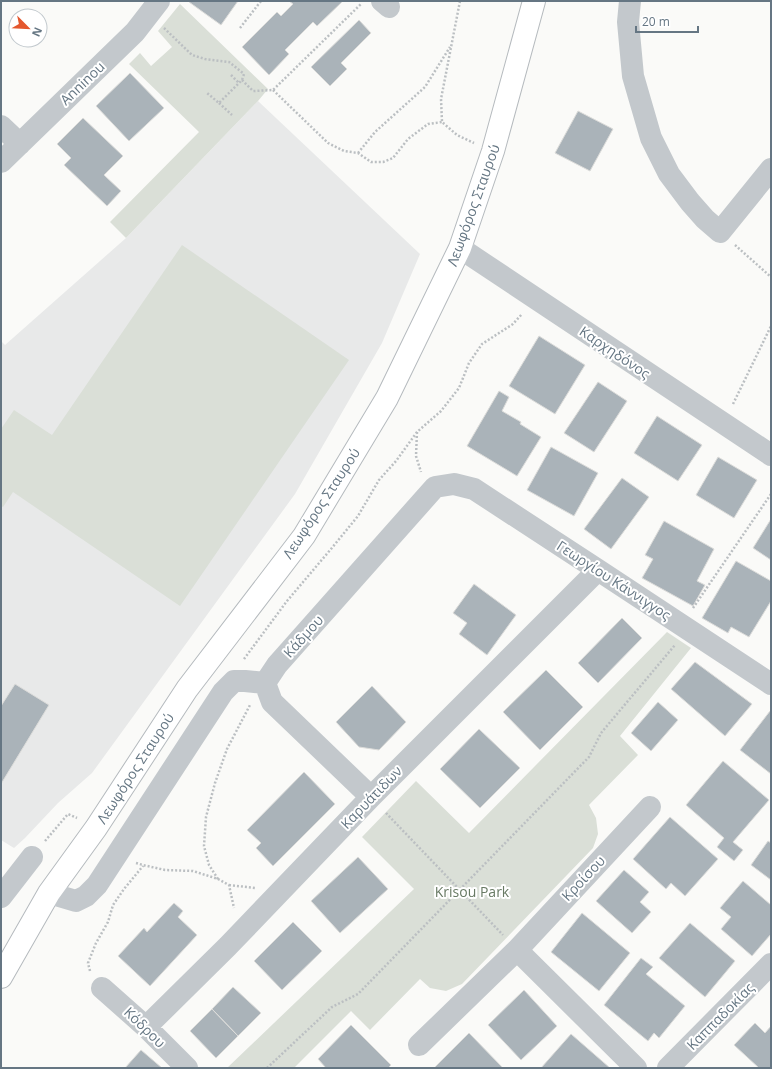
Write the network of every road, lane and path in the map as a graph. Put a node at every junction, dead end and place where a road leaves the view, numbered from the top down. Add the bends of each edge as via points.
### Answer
1 (160, 1) edge
2 (261, 1) edge
3 (365, 1) edge
4 (460, 1) edge
5 (534, 1) edge
6 (630, 1) edge
7 (162, 26) dead end
8 (240, 28) dead end
9 (451, 44) junction
10 (231, 75) dead end
11 (242, 80) junction
12 (239, 82) junction
13 (273, 90) junction
14 (207, 92) dead end
15 (219, 103) junction
16 (232, 115) dead end
17 (442, 122) junction
18 (1, 126) edge
19 (20, 144) junction
20 (493, 151) junction
21 (358, 153) junction
22 (1, 162) edge
23 (771, 169) edge
24 (720, 232) junction
25 (460, 248) junction
26 (771, 277) edge
27 (535, 298) junction
28 (771, 326) edge
29 (723, 423) junction
30 (417, 432) junction
31 (771, 455) edge
32 (445, 485) junction
33 (771, 494) edge
34 (598, 570) junction
35 (685, 627) junction
36 (234, 681) junction
37 (265, 684) junction
38 (771, 684) edge
39 (371, 797) junction
40 (650, 807) dead end
41 (96, 828) junction
42 (32, 857) joint
43 (114, 859) junction
44 (143, 866) junction
45 (218, 879) junction
46 (459, 890) junction
47 (49, 893) junction
48 (1, 896) edge
49 (228, 946) junction
50 (517, 950) junction
51 (768, 973) edge
52 (1, 978) edge
53 (102, 988) joint
54 (146, 1027) junction
55 (419, 1045) dead end
56 (187, 1068) edge
57 (267, 1068) edge
58 (636, 1068) edge
59 (668, 1068) edge

1 - 19 street, Anninou via 135,32
2 - 8 path
3 - 13 path
4 - 9 path
5 - 20 main road, Λεωφόρος Σταυρού
6 - 24 street via 628,22 633,76 651,138 668,174 705,219
7 - 11 path via 192,55 229,62 244,74
9 - 17 path via 441,99
9 - 21 path via 426,87 375,132
10 - 12 path
11 - 12 path
11 - 13 path via 253,91
12 - 15 path
13 - 21 path via 328,143 344,151
14 - 15 path
15 - 16 path
17 - 20 path via 457,136
17 - 21 path via 428,124 408,139 393,158 383,162 371,162
18 - 19 street
19 - 22 street, Anninou
20 - 25 main road, Λεωφόρος Σταυρού
23 - 24 street
24 - 26 path
25 - 27 street, Καρχηδόνος
25 - 41 main road, Λεωφόρος Σταυρού via 387,398 304,536 187,689
27 - 29 street, Καρχηδόνος
27 - 30 path via 513,324 482,344 469,363 459,388 441,411
28 - 29 path
29 - 31 street, Καρχηδόνος
30 - 32 path via 416,456 421,472
30 - 36 path via 379,480 358,516 287,601 239,666
32 - 34 street, Γεωργίου Κάννιγγος via 474,489
32 - 37 street, Κάδμου via 277,664
33 - 35 path
34 - 35 street, Γεωργίου Κάννιγγος
34 - 39 street, Καρυάτιδων
35 - 38 street, Γεωργίου Κάννιγγος
35 - 46 path via 601,734 589,757
36 - 37 street
36 - 43 street via 223,692
37 - 39 street via 272,702
37 - 45 path via 248,709 227,750 206,818 204,846 209,865
39 - 46 path
39 - 49 street, Καρυάτιδων
40 - 50 street, Κροίσου
41 - 42 path via 68,814
41 - 47 main road, Λεωφόρος Σταυρού
42 - 48 street
43 - 44 path
43 - 47 street via 98,885 86,896 76,901
44 - 45 path via 193,871
44 - 53 path via 113,905 108,922 88,963 91,975
45 - 49 path via 230,885 234,907
46 - 50 path
46 - 57 path via 358,994 332,1007
47 - 52 main road, Λεωφόρος Σταυρού
49 - 54 street, Καρυάτιδων
50 - 55 street, Κροίσου
50 - 58 street
51 - 59 street, Καππαδοκίας
53 - 54 street, Κόδρου
54 - 56 street, Κόδρου

